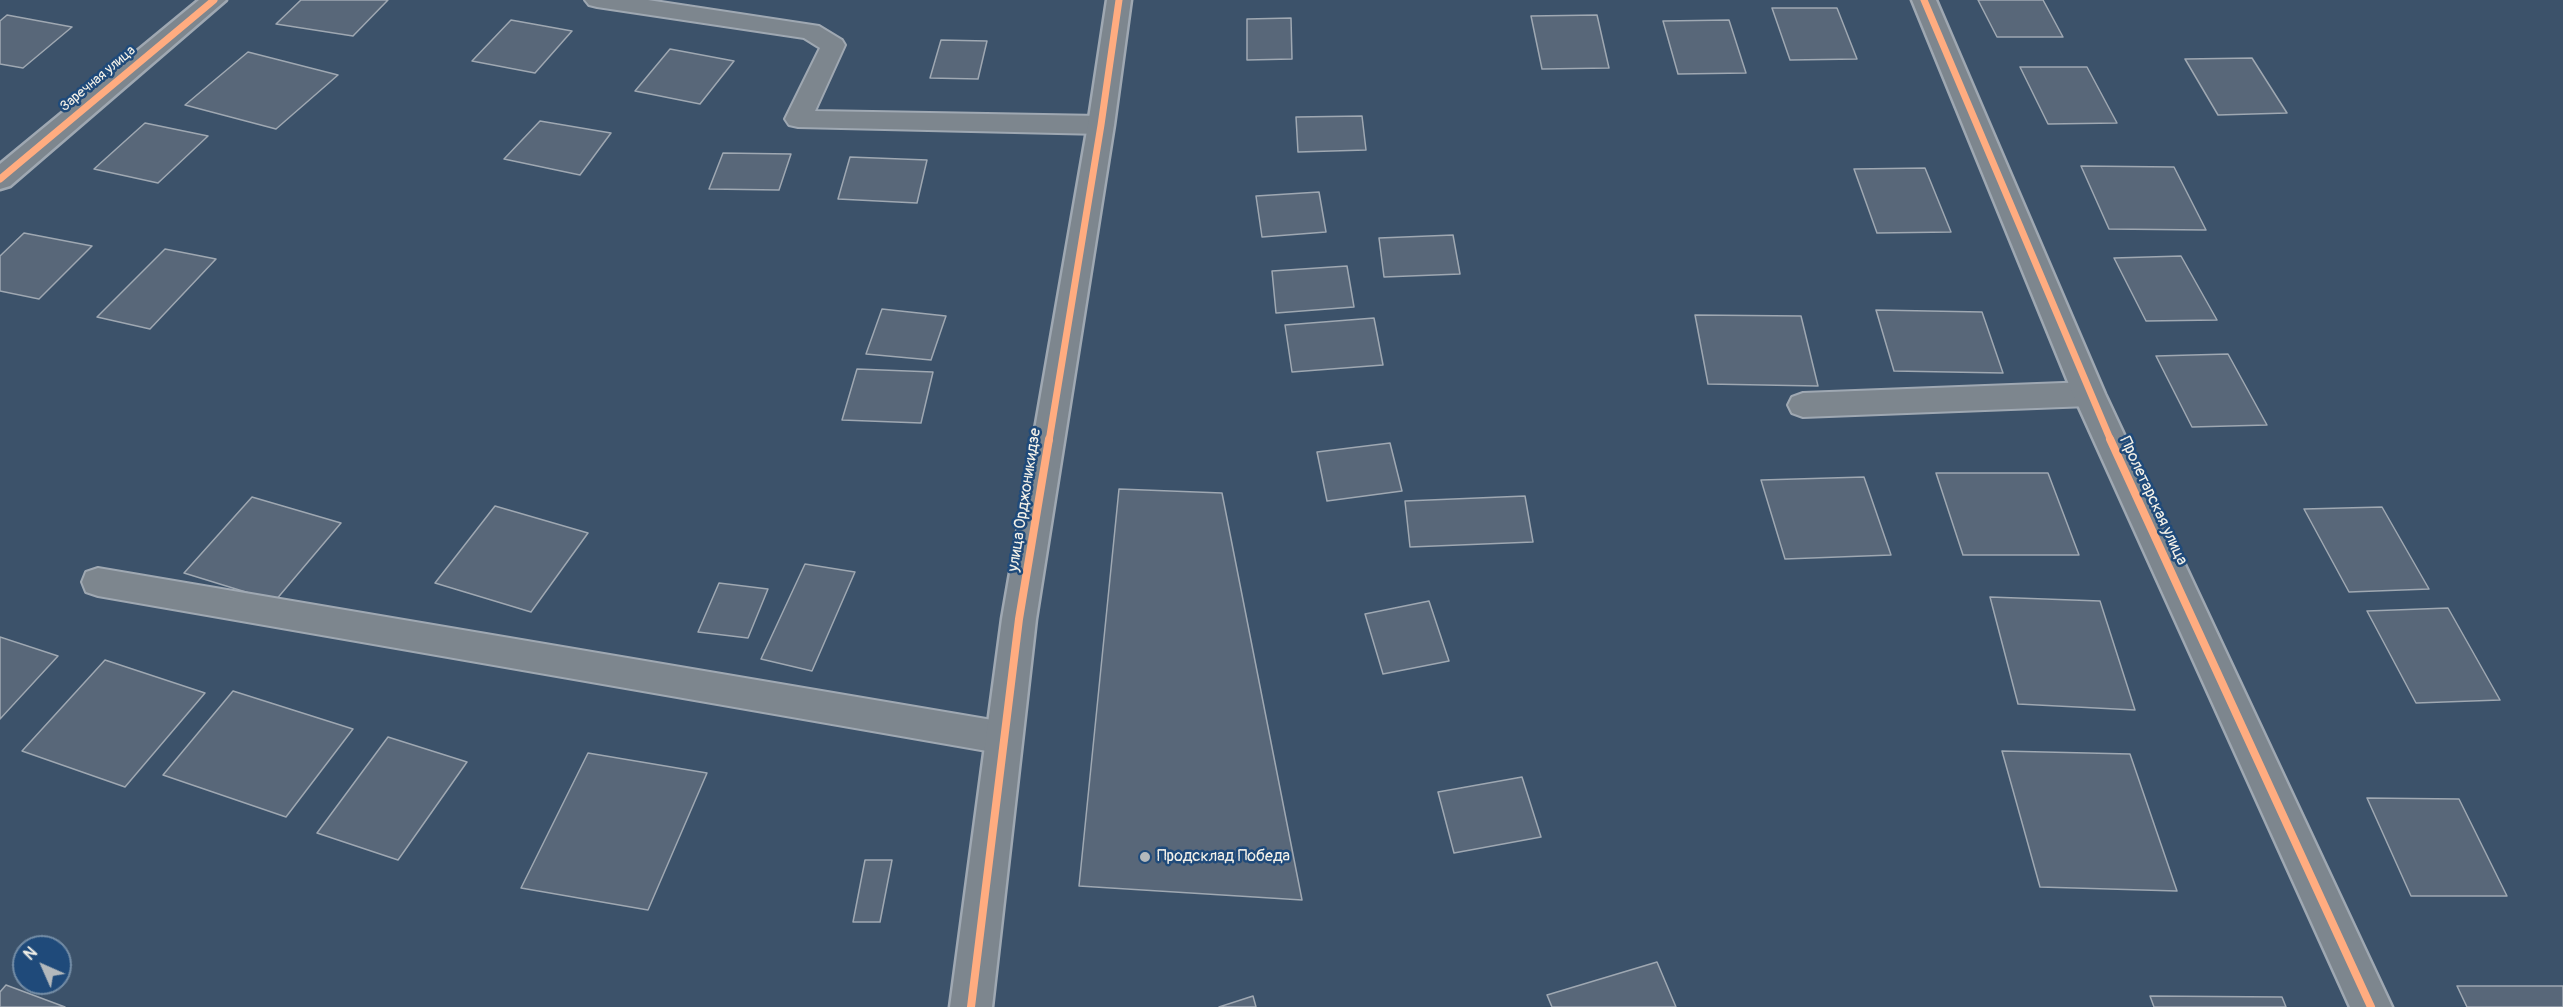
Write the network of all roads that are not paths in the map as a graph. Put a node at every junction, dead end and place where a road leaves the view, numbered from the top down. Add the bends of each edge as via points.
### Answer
1 (214, 0) edge
2 (597, 0) edge
3 (1119, 0) edge
4 (1924, 0) edge
5 (1101, 125) junction
6 (0, 179) edge
7 (2089, 394) junction
8 (1803, 405) dead end
9 (98, 582) dead end
10 (1004, 738) junction
11 (971, 1007) edge
12 (2371, 1007) edge

1 - 6 street, Заречная улица
2 - 5 lane via 810,31 833,45 798,119
3 - 5 street, улица Орджоникидзе
4 - 7 street, Пролетарская улица
5 - 10 street, улица Орджоникидзе via 1019,619
7 - 8 lane
7 - 12 street, Пролетарская улица
9 - 10 lane
10 - 11 street, улица Орджоникидзе

